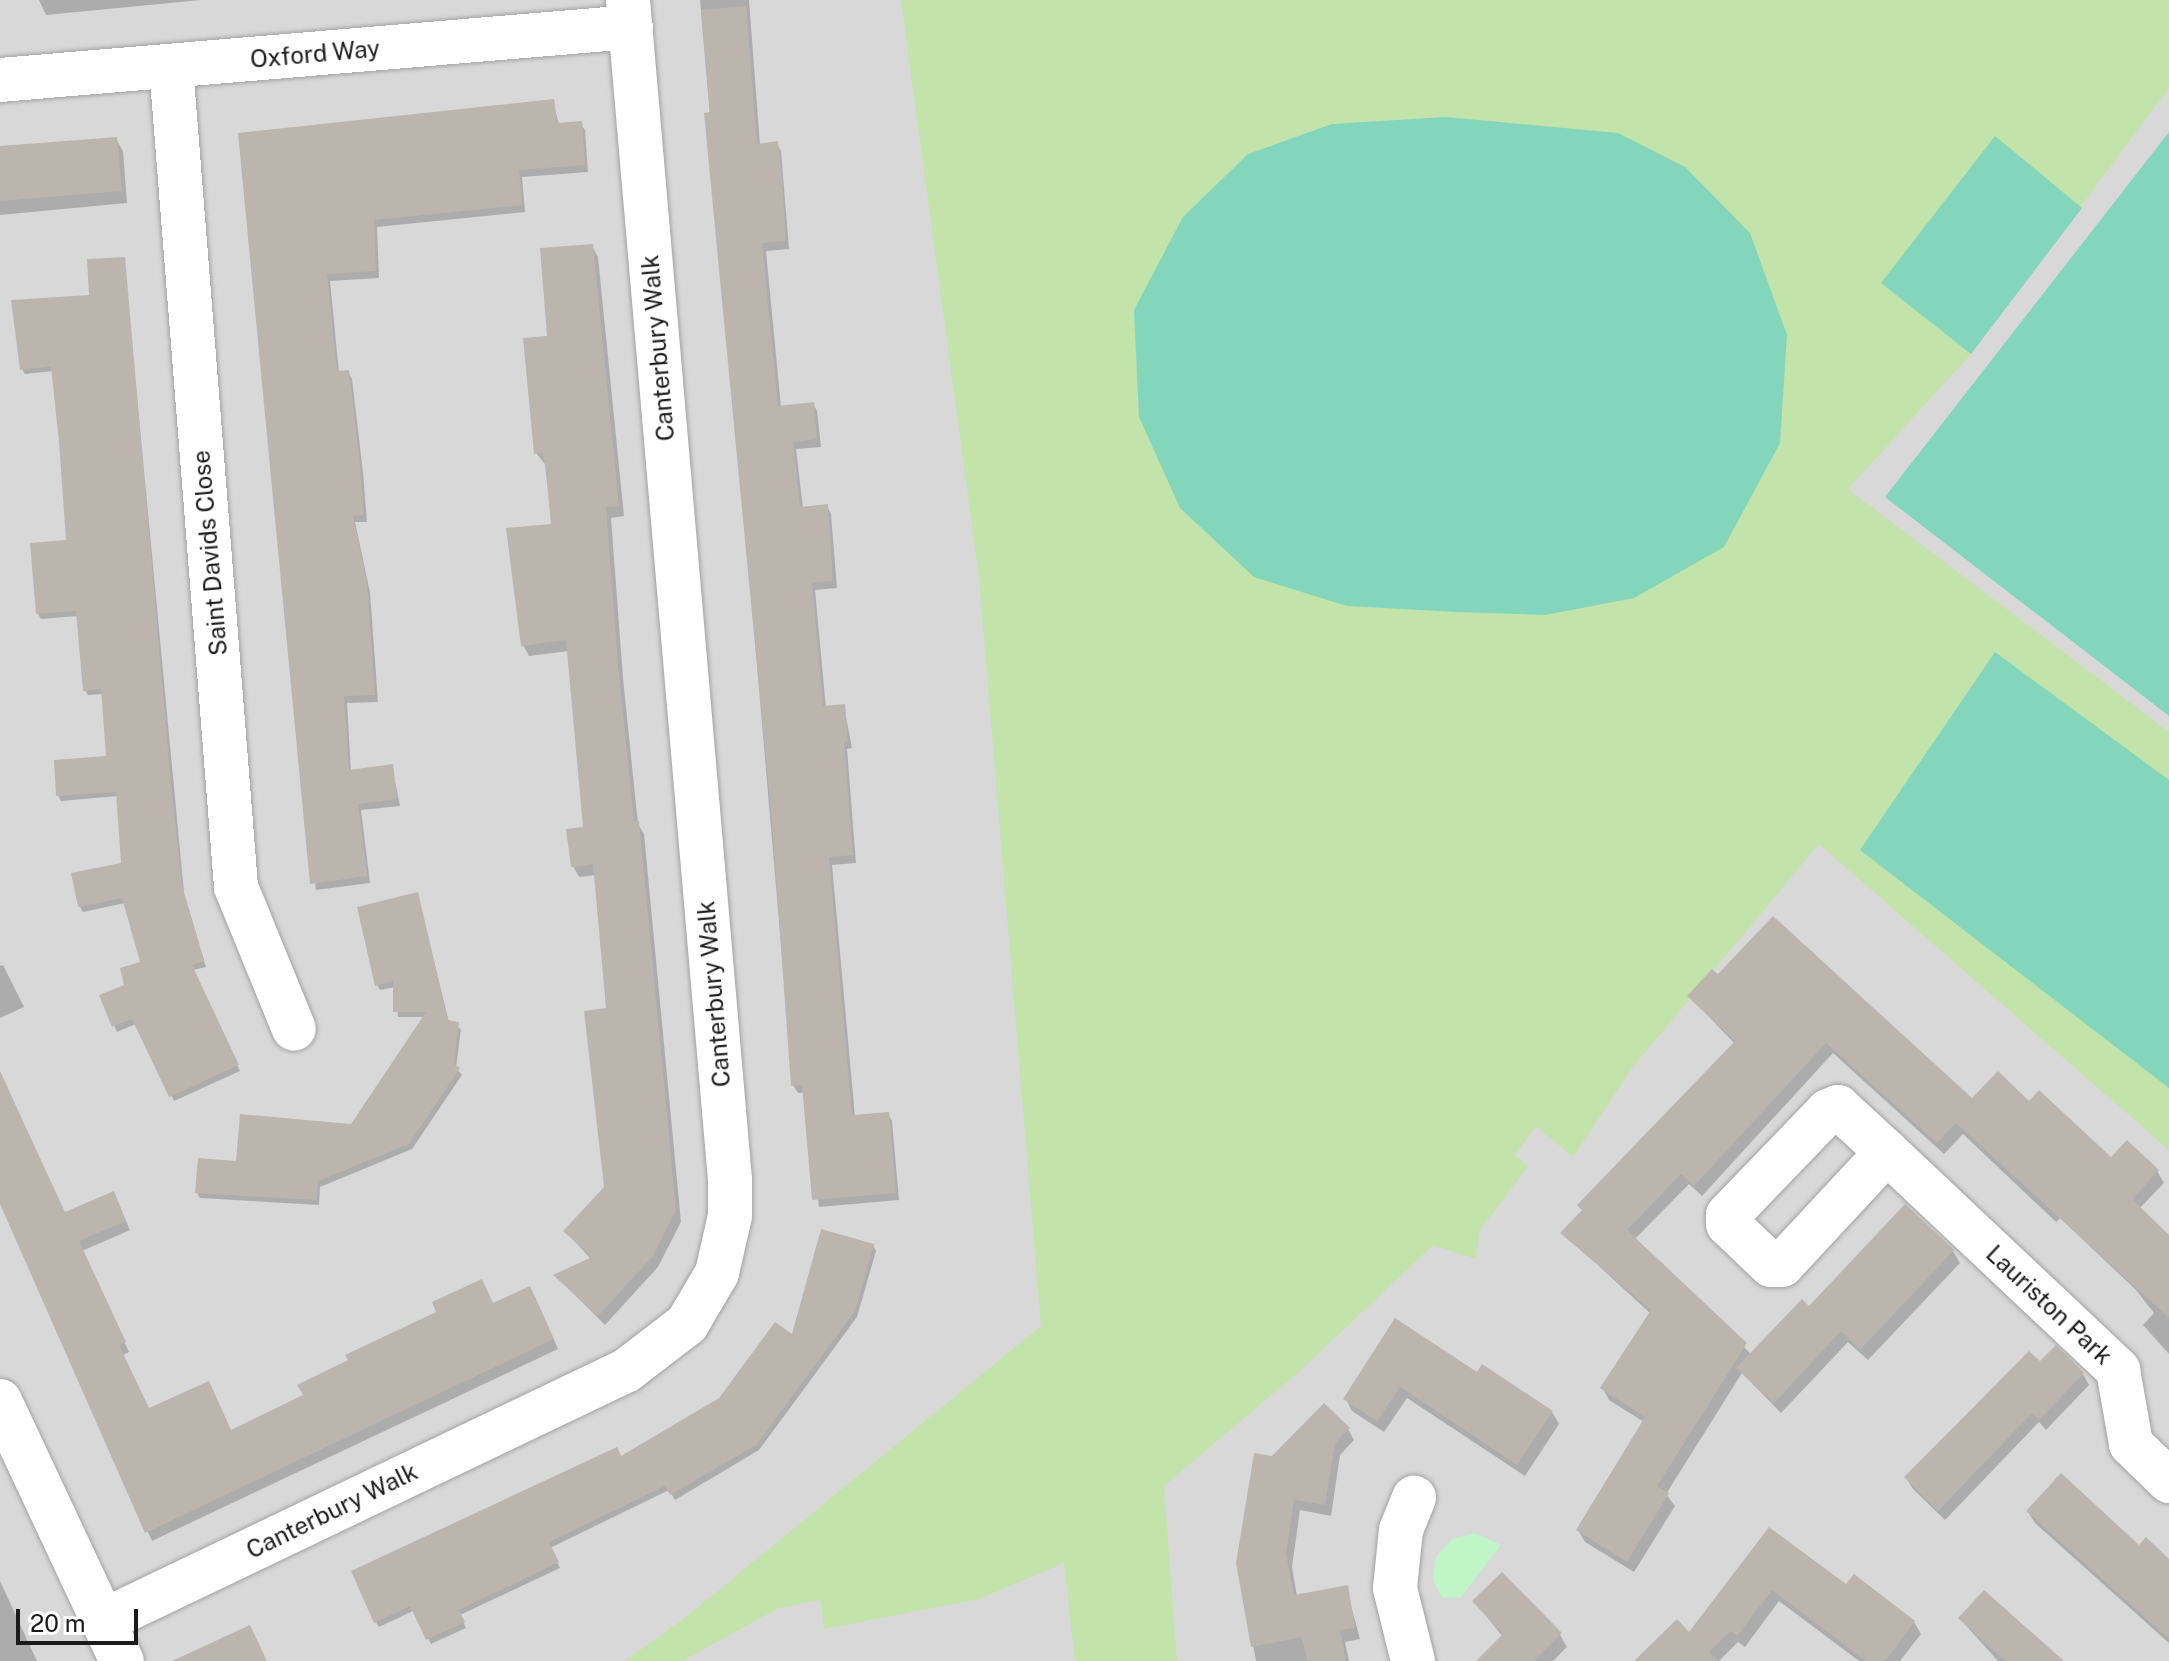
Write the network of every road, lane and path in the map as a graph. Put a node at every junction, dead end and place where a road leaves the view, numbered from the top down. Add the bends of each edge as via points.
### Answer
1 (629, 14) edge
2 (171, 66) junction
3 (0, 80) edge
4 (294, 1029) dead end
5 (1887, 1152) dead end
6 (0, 1401) edge
7 (2169, 1481) edge
8 (1414, 1498) dead end
9 (103, 1621) junction
10 (122, 1661) edge
11 (1413, 1661) edge

1 - 2 street, Oxford Way
1 - 9 street, Canterbury Walk via 730,1180 730,1216 717,1273 687,1324 659,1351 627,1370
2 - 3 street, Oxford Way
2 - 4 street, Saint Davids Close via 236,887
5 - 7 street, Lauriston Park via 2118,1370 2131,1444
6 - 9 street
8 - 11 street via 1401,1530 1395,1575 1398,1613
9 - 10 street

